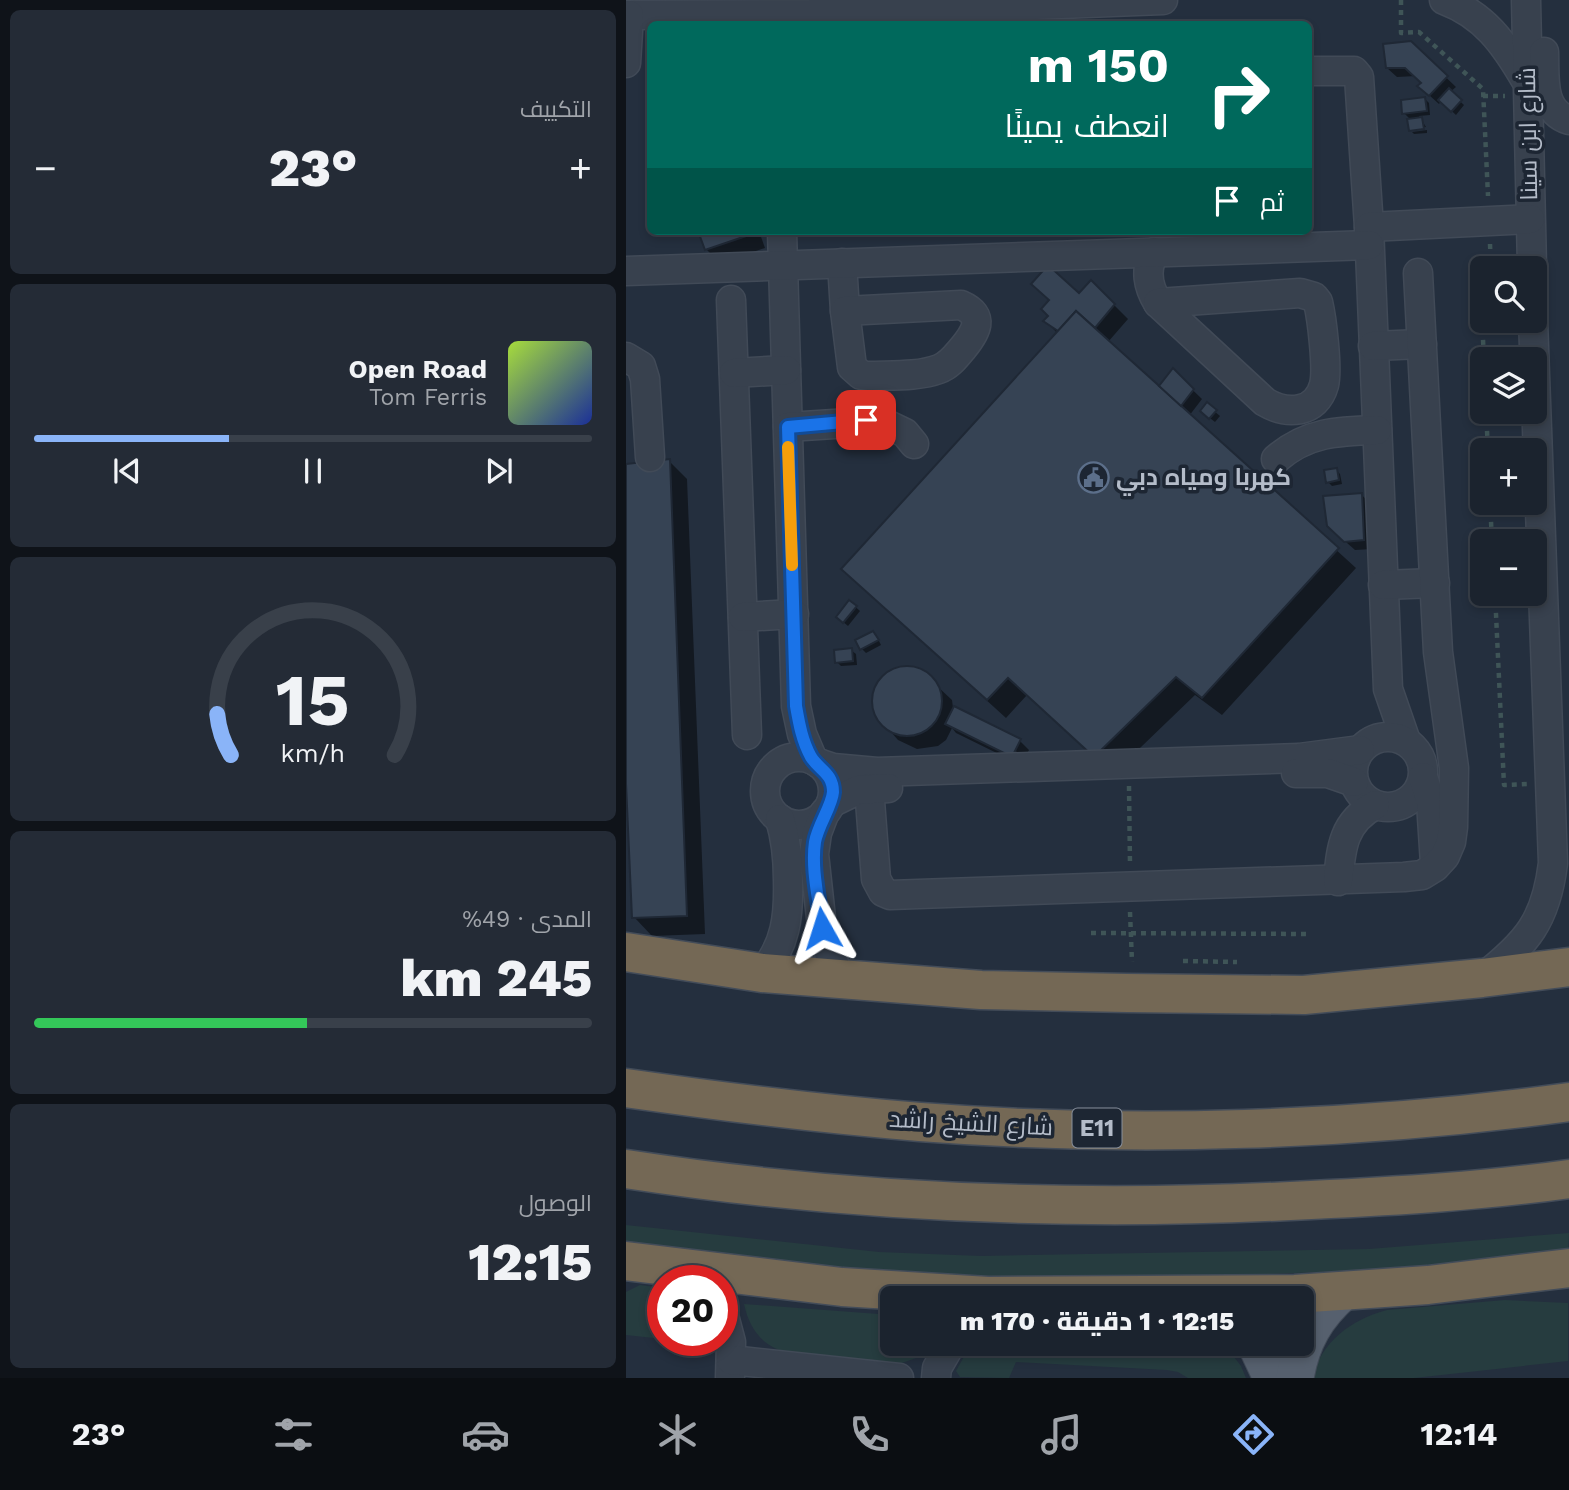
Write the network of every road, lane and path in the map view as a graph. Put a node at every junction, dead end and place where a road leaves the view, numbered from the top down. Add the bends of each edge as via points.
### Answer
1 (1163, 0) edge
2 (1401, 0) edge
3 (1444, 0) edge
4 (1526, 0) edge
5 (1542, 0) edge
6 (822, 7) edge
7 (627, 15) edge
8 (1051, 15) edge
9 (626, 63) edge
10 (1312, 71) edge
11 (1526, 80) junction
12 (1569, 120) edge
13 (1530, 219) junction
14 (1489, 221) junction
15 (782, 235) edge
16 (1369, 236) junction
17 (1155, 252) junction
18 (1490, 256) edge
19 (1531, 256) edge
20 (842, 263) junction
21 (783, 265) junction
22 (626, 271) edge
23 (1418, 272) dead end
24 (731, 300) dead end
25 (1158, 303) junction
26 (845, 311) dead end
27 (1533, 333) edge
28 (1422, 344) junction
29 (1373, 346) junction
30 (626, 356) edge
31 (786, 370) junction
32 (734, 373) junction
33 (626, 421) edge
34 (788, 427) junction
35 (1377, 430) junction
36 (914, 444) dead end
37 (1276, 459) dead end
38 (1435, 583) junction
39 (1383, 585) junction
40 (794, 614) junction
41 (743, 617) junction
42 (1388, 689) junction
43 (796, 706) junction
44 (747, 735) dead end
45 (1405, 741) junction
46 (1365, 746) junction
47 (815, 761) junction
48 (779, 762) junction
49 (1423, 777) junction
50 (1128, 779) junction
51 (1354, 782) junction
52 (869, 788) junction
53 (1375, 805) junction
54 (828, 807) junction
55 (780, 819) junction
56 (1435, 867) junction
57 (1338, 881) junction
58 (1130, 887) junction
59 (1091, 933) dead end
60 (1131, 933) junction
61 (1311, 934) dead end
62 (626, 953) edge
63 (1569, 967) edge
64 (1132, 968) dead end
65 (762, 973) junction
66 (842, 978) junction
67 (1482, 978) junction
68 (626, 1088) edge
69 (1569, 1102) edge
70 (626, 1169) edge
71 (1569, 1180) edge
72 (1569, 1268) edge
73 (738, 1278) edge
74 (880, 1290) edge
75 (1344, 1291) junction
76 (1314, 1292) edge
77 (944, 1356) edge
78 (1262, 1356) edge
79 (730, 1371) edge
80 (770, 1374) edge
81 (899, 1378) edge
82 (936, 1378) edge
83 (1272, 1378) edge
84 (1295, 1378) edge

1 - 8 street
2 - 14 path via 1401,33 1419,32 1483,89
3 - 11 street via 1490,29
4 - 11 street, شارع ابن سينا
5 - 12 street via 1548,102 1557,115
6 - 7 street
6 - 8 street
7 - 9 street
10 - 16 street via 1351,71 1359,77
11 - 13 street, شارع ابن سينا
13 - 14 street
13 - 19 street, شارع ابن سينا
14 - 16 street
14 - 18 path
15 - 21 street
16 - 17 street
16 - 29 street
17 - 20 street
17 - 25 street via 1149,282
20 - 21 street
20 - 26 street
21 - 22 street
21 - 31 street
23 - 28 street
24 - 32 street
25 - 25 street via 1277,410 1305,408 1323,388 1319,309 1314,297 1300,293
27 - 67 street via 1553,863 1550,891 1539,918 1523,942
28 - 29 street
28 - 38 street
29 - 35 street
30 - 33 street via 641,366 645,379 646,457
31 - 32 street
31 - 34 street
32 - 41 street
34 - 36 street via 880,421 905,433
34 - 40 street
35 - 37 street via 1312,436
35 - 39 street
38 - 39 street
38 - 56 street via 1454,768 1451,842
39 - 42 street
40 - 41 street
40 - 43 street
41 - 44 street
42 - 45 street
42 - 46 street
43 - 47 street
43 - 48 street
45 - 46 street via 1380,737
45 - 49 street via 1420,757
46 - 47 street via 1299,758 877,772
46 - 51 street via 1354,759
47 - 48 street via 802,757
47 - 54 street via 831,780
48 - 55 street via 771,770 765,791
49 - 53 street via 1405,803
49 - 56 street via 1431,802
50 - 51 street via 1319,772
50 - 52 street
50 - 58 path
51 - 53 street via 1361,796
52 - 54 street via 849,793
52 - 58 street via 876,879 890,895
53 - 57 street via 1363,811 1347,831
54 - 55 street via 809,823
54 - 66 street via 814,854 822,928
55 - 65 street via 787,853 789,911 783,939
56 - 57 street via 1422,875
57 - 58 street
58 - 60 path
59 - 60 path
60 - 61 path
60 - 64 path
62 - 65 highway
63 - 67 highway
65 - 66 highway
66 - 67 highway via 981,990 1304,995
68 - 69 highway, شارع الشيخ راشد / E11 via 922,1122 1074,1128 1227,1128 1379,1121
70 - 71 highway via 840,1195 1041,1205 1263,1203
72 - 75 highway
73 - 74 highway
75 - 76 highway
75 - 84 main road via 1305,1338
77 - 82 street
78 - 83 main road
79 - 80 street
80 - 81 street

